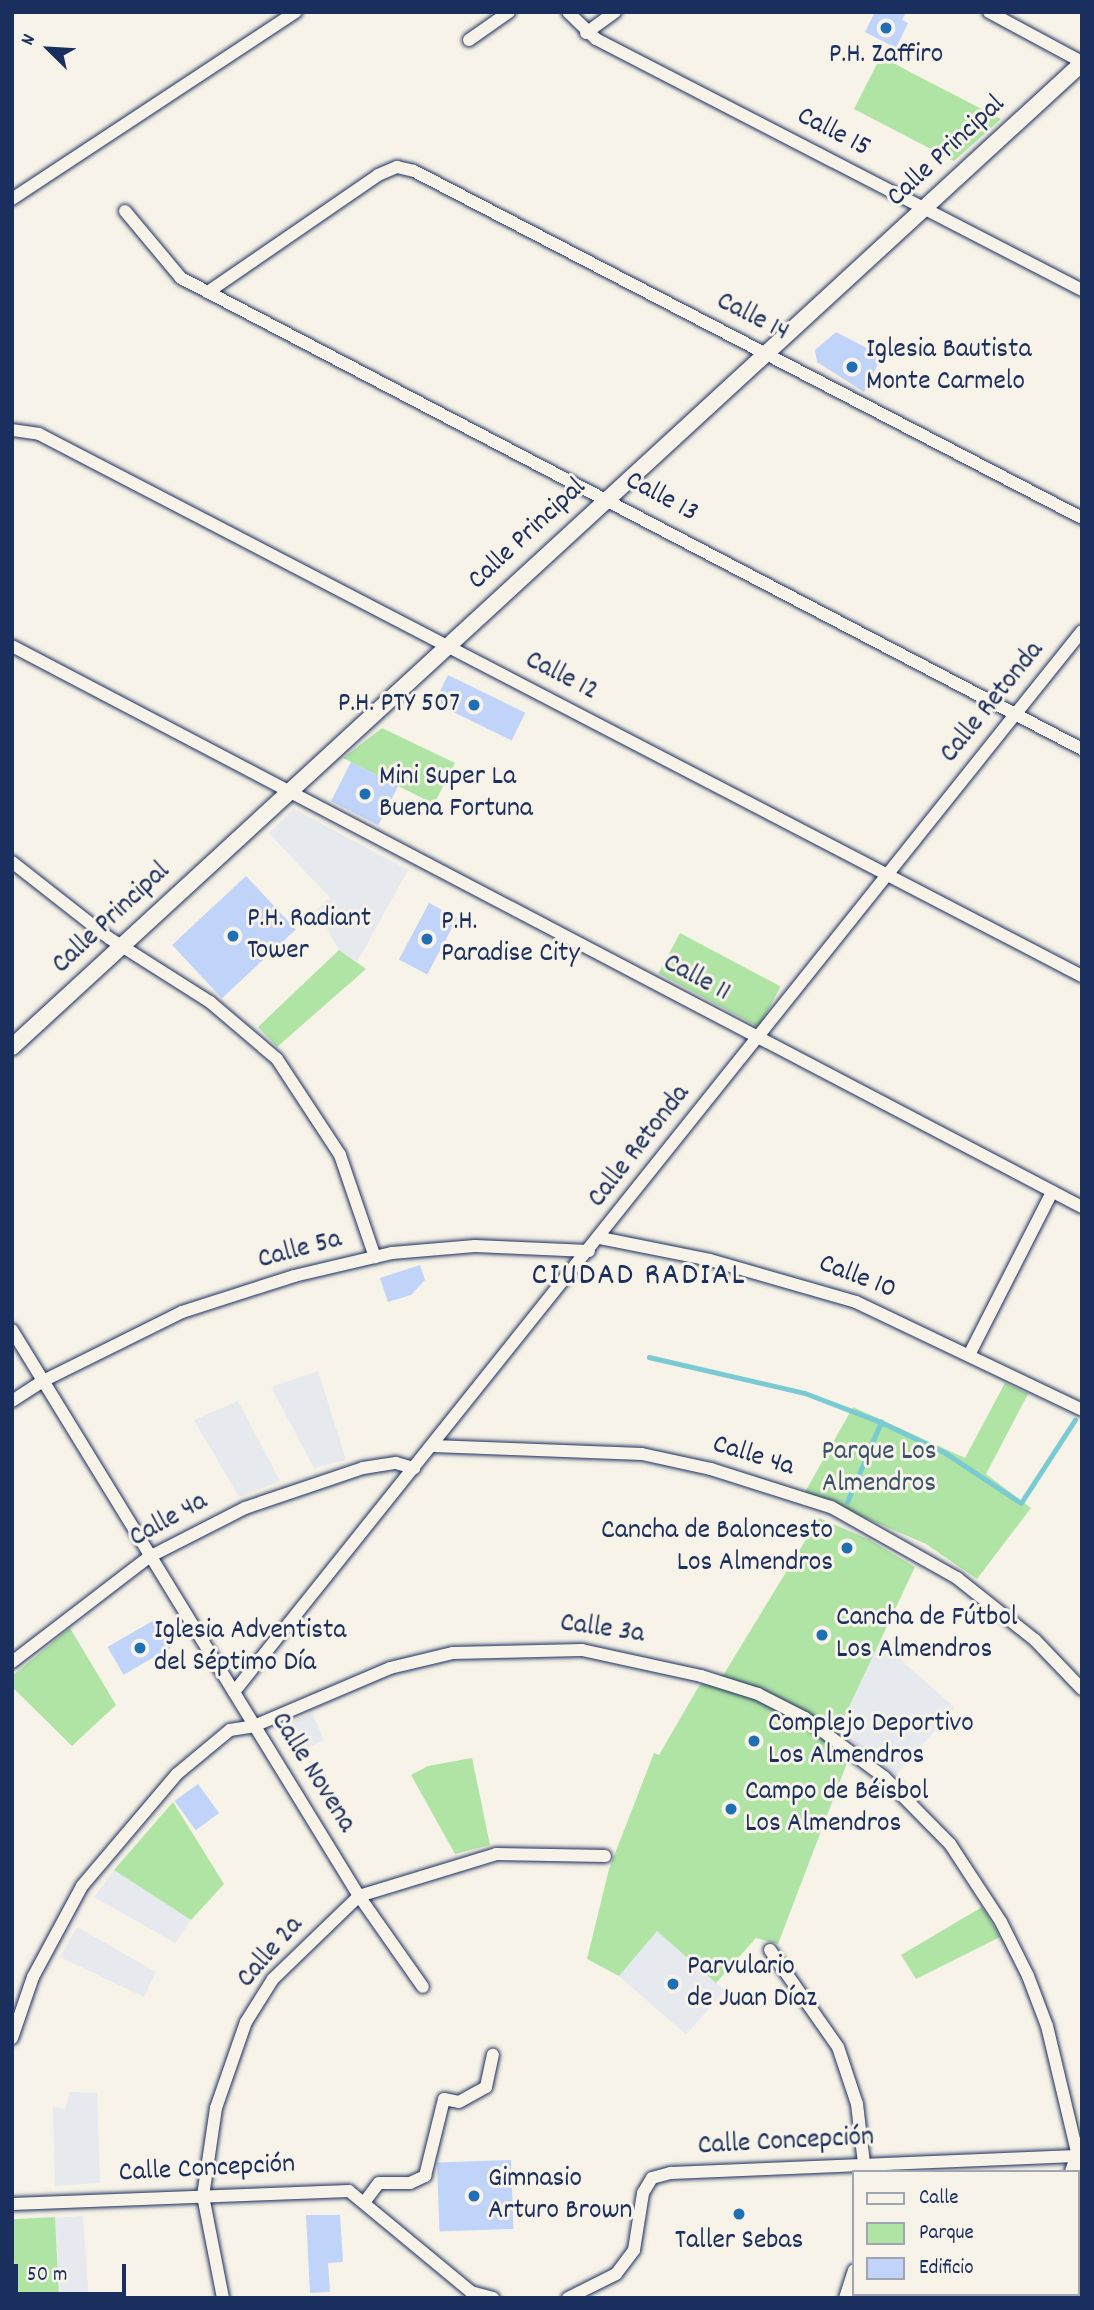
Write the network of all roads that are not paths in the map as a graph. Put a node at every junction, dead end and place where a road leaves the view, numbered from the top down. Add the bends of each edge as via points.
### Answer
1 (296, 12) edge
2 (509, 12) edge
3 (568, 12) edge
4 (615, 12) edge
5 (989, 12) edge
6 (586, 33) junction
7 (469, 40) dead end
8 (1082, 62) edge
9 (12, 199) edge
10 (926, 208) junction
11 (125, 211) dead end
12 (1082, 290) edge
13 (208, 292) junction
14 (766, 353) junction
15 (13, 430) edge
16 (608, 497) junction
17 (1082, 518) edge
18 (1082, 631) edge
19 (12, 646) edge
20 (446, 646) junction
21 (1015, 713) junction
22 (1082, 749) edge
23 (289, 790) junction
24 (12, 862) edge
25 (888, 875) junction
26 (124, 944) junction
27 (1082, 976) edge
28 (758, 1036) junction
29 (12, 1047) edge
30 (1052, 1192) junction
31 (1082, 1207) edge
32 (600, 1238) junction
33 (589, 1251) junction
34 (375, 1257) junction
35 (12, 1330) edge
36 (970, 1355) junction
37 (43, 1381) junction
38 (12, 1401) edge
39 (1082, 1410) edge
40 (433, 1446) junction
41 (414, 1468) junction
42 (149, 1557) junction
43 (12, 1662) edge
44 (1082, 1689) edge
45 (234, 1692) junction
46 (254, 1726) junction
47 (605, 1856) dead end
48 (359, 1896) junction
49 (770, 1950) dead end
50 (423, 1987) dead end
51 (12, 2038) edge
52 (493, 2055) dead end
53 (1079, 2157) edge
54 (865, 2167) edge
55 (203, 2196) junction
56 (366, 2200) junction
57 (12, 2204) edge
58 (852, 2276) edge
59 (603, 2292) edge
60 (470, 2295) edge
61 (223, 2298) edge
62 (494, 2298) edge
63 (568, 2298) edge
64 (845, 2298) edge

1 - 9 street
2 - 7 street
3 - 6 street, Calle 15
4 - 6 street
5 - 8 street
6 - 10 street, Calle 15
8 - 10 street, Calle Principal
10 - 12 street, Calle 15
10 - 14 street, Calle Principal
11 - 13 street, Calle 13 via 170,270
13 - 14 street, Calle 14 via 397,167
13 - 16 street, Calle 13
14 - 16 street, Calle Principal
14 - 17 street, Calle 14
15 - 20 street, Calle 12 via 39,434
16 - 20 street, Calle Principal
16 - 21 street, Calle 13
18 - 21 street, Calle Retonda
19 - 23 street, Calle 11
20 - 23 street, Calle Principal
20 - 25 street, Calle 12
21 - 22 street, Calle 13
21 - 25 street, Calle Retonda
23 - 26 street, Calle Principal
23 - 28 street, Calle 11
24 - 26 street
25 - 27 street, Calle 12
25 - 28 street, Calle Retonda
26 - 29 street, Calle Principal
26 - 34 street via 210,1002 277,1059 340,1155
28 - 30 street, Calle 11
28 - 32 street, Calle Retonda
30 - 31 street, Calle 11
30 - 36 street
32 - 33 street, Calle Retonda
32 - 36 street, Calle 10 via 795,1281 856,1301
33 - 34 street, Calle 5a via 475,1247
33 - 40 street, Calle Retonda
34 - 37 street, Calle 5a via 182,1312
35 - 37 street, Calle Novena
36 - 39 street, Calle 10
37 - 38 street, Calle 5a
37 - 42 street, Calle Novena
40 - 41 street, Calle Retonda
40 - 44 street, Calle 4a via 642,1454 711,1469 831,1507 957,1578 1035,1640
41 - 42 street, Calle 4a via 396,1463 320,1480 245,1508
41 - 45 street, Calle Retonda
42 - 43 street, Calle 4a
42 - 45 street, Calle Novena
45 - 46 street, Calle Novena
46 - 48 street, Calle Novena
46 - 51 street, Calle 3a via 230,1730 177,1774 82,1886 33,1977
46 - 53 street, Calle 3a via 390,1668 453,1653 526,1648 582,1650 675,1668 758,1694 805,1718 884,1777 950,1844 1001,1922 1046,2026
47 - 48 street, Calle 2a via 496,1854
48 - 50 street, Calle Novena
48 - 55 street, Calle 2a via 274,1979 246,2022 225,2071
49 - 54 street via 838,2047 857,2104
52 - 56 street via 486,2087 459,2102 444,2099 425,2176 410,2183 379,2183
53 - 54 street, Calle Concepción
54 - 59 street, Calle Concepción via 652,2178 643,2193 634,2250
55 - 56 street, Calle Concepción via 314,2189 349,2192
55 - 57 street, Calle Concepción
55 - 61 street, Calle 2a
56 - 60 street, Calle Concepción
58 - 64 street
59 - 63 street, Calle Concepción
60 - 62 street, Calle Concepción

